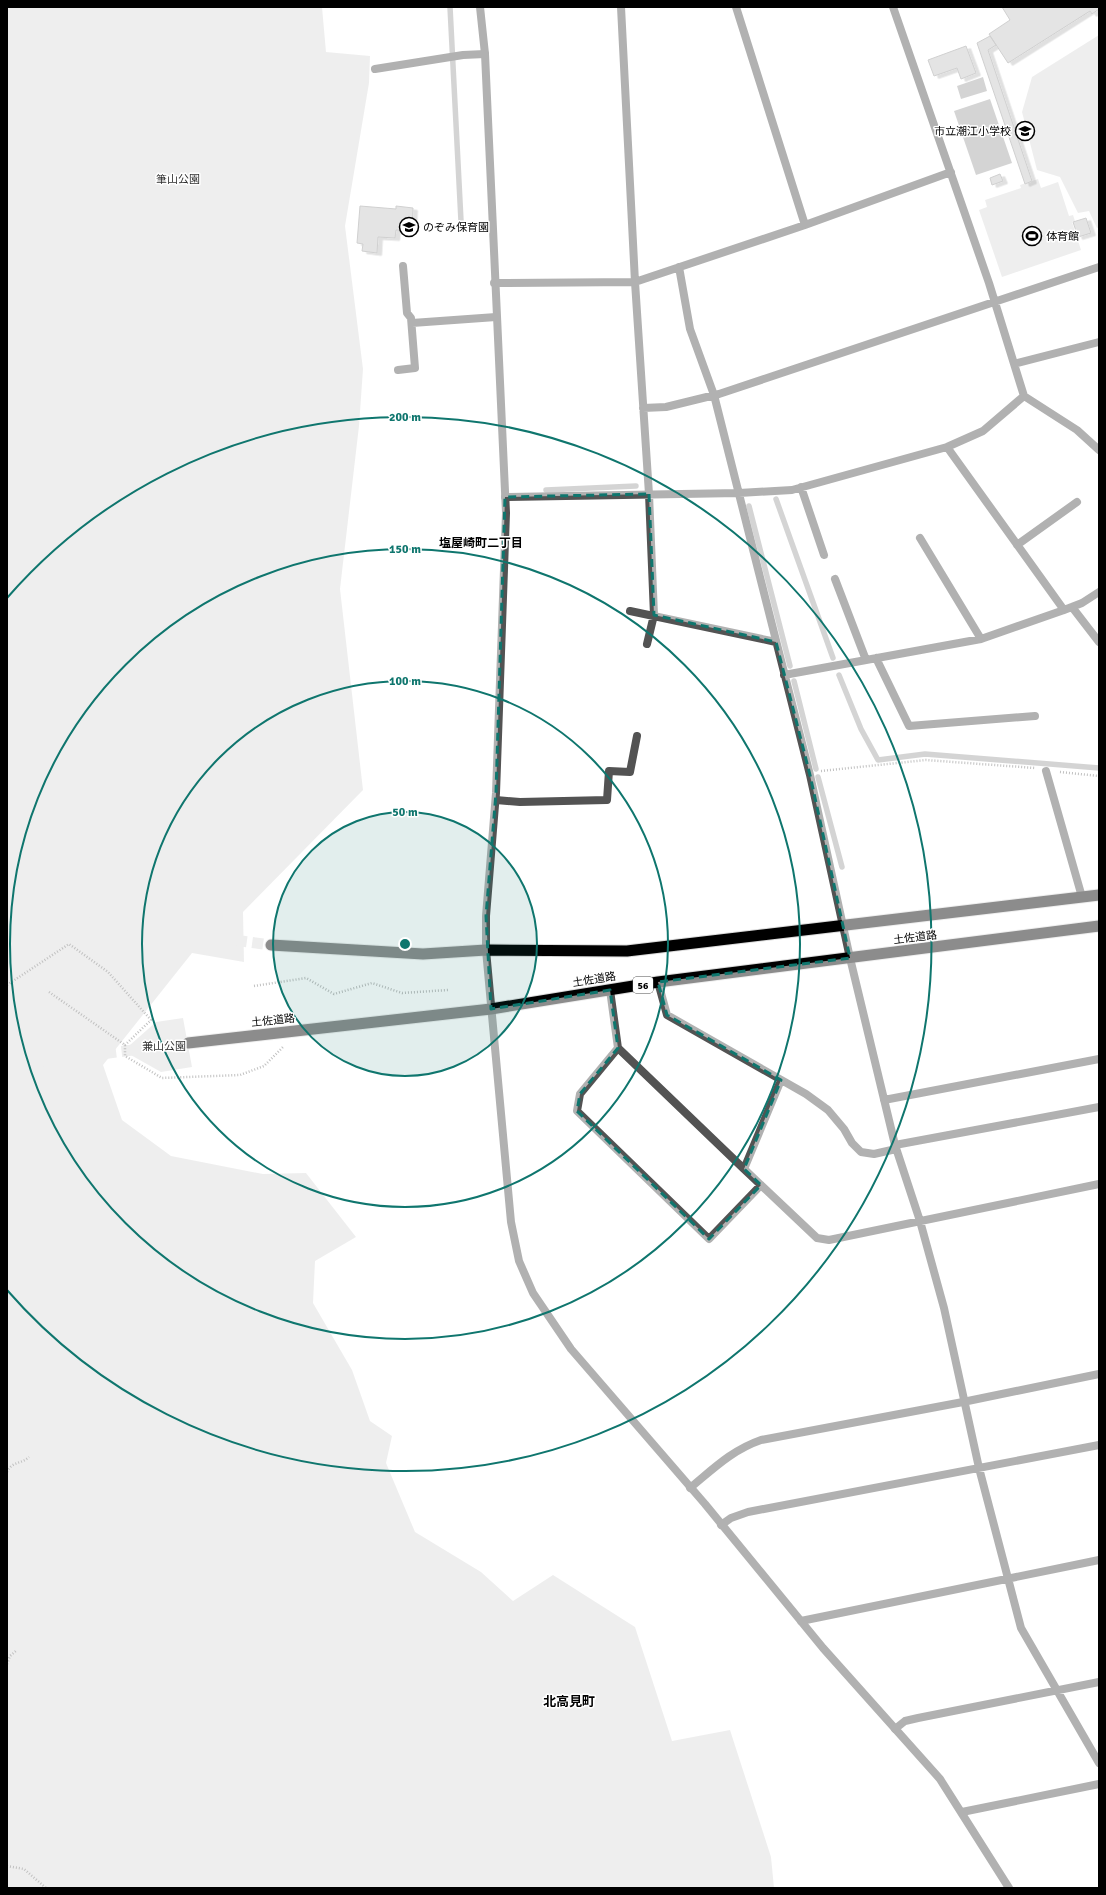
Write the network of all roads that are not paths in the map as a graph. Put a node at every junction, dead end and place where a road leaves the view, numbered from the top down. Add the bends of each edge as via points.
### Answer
1 (480, 7) edge
2 (621, 7) edge
3 (736, 7) edge
4 (893, 7) edge
5 (485, 54) junction
6 (375, 69) dead end
7 (951, 172) junction
8 (805, 225) junction
9 (403, 266) dead end
10 (678, 267) junction
11 (1099, 267) edge
12 (635, 282) junction
13 (494, 283) junction
14 (995, 303) junction
15 (496, 317) junction
16 (412, 323) junction
17 (1099, 342) edge
18 (1014, 364) junction
19 (398, 370) dead end
20 (714, 395) junction
21 (1024, 396) junction
22 (643, 408) junction
23 (947, 447) junction
24 (1099, 450) edge
25 (801, 487) junction
26 (739, 493) junction
27 (649, 494) junction
28 (505, 497) junction
29 (1077, 502) dead end
30 (920, 538) dead end
31 (1017, 545) junction
32 (824, 555) dead end
33 (835, 579) dead end
34 (1099, 592) edge
35 (1072, 607) junction
36 (1064, 610) junction
37 (630, 611) dead end
38 (654, 615) junction
39 (981, 639) junction
40 (776, 642) junction
41 (1099, 642) edge
42 (647, 644) dead end
43 (876, 658) junction
44 (866, 660) junction
45 (784, 675) junction
46 (1035, 716) dead end
47 (637, 736) dead end
48 (1046, 771) road end
49 (496, 800) junction
50 (1099, 895) edge
51 (1082, 897) junction
52 (844, 926) junction
53 (1099, 926) edge
54 (271, 945) tunnel mouth
55 (486, 950) junction
56 (850, 958) junction
57 (658, 982) junction
58 (610, 990) junction
59 (491, 1009) junction
60 (188, 1043) tunnel mouth
61 (618, 1048) junction
62 (1099, 1059) edge
63 (781, 1080) junction
64 (884, 1100) junction
65 (1099, 1107) edge
66 (895, 1147) junction
67 (744, 1169) junction
68 (1099, 1184) edge
69 (761, 1185) junction
70 (920, 1221) junction
71 (1099, 1374) edge
72 (963, 1402) junction
73 (1099, 1445) edge
74 (979, 1468) junction
75 (690, 1488) junction
76 (721, 1525) junction
77 (1099, 1560) edge
78 (1008, 1578) junction
79 (801, 1621) junction
80 (1099, 1682) edge
81 (1057, 1690) junction
82 (895, 1729) junction
83 (1099, 1763) edge
84 (1099, 1784) edge
85 (962, 1812) junction
86 (1009, 1888) edge

1 - 5 street
2 - 12 street
3 - 8 street
4 - 7 street
5 - 6 street
5 - 13 street
7 - 8 street
7 - 14 street
8 - 10 street
9 - 16 street via 406,314 412,318
10 - 12 street
10 - 20 street via 690,330
11 - 14 street
12 - 13 street
12 - 22 street
13 - 15 street
14 - 18 street
14 - 20 street
15 - 16 street
15 - 28 street
16 - 19 street via 414,368
17 - 18 street
18 - 21 street
20 - 22 street via 666,407
20 - 26 street
21 - 23 street via 983,431
21 - 24 street via 1077,430
22 - 27 street
23 - 25 street
23 - 31 street
25 - 26 street via 792,490
25 - 32 street
26 - 27 street
26 - 40 street
27 - 28 street
27 - 38 street
28 - 49 street
29 - 31 street
30 - 39 street
31 - 36 street
33 - 44 street
34 - 35 street
35 - 36 street
35 - 41 street
36 - 39 street
37 - 38 street
38 - 40 street
38 - 42 street
39 - 43 street
40 - 45 street
43 - 44 street
43 - 46 street via 909,726
44 - 45 street
45 - 52 street via 810,775
47 - 49 street via 630,772 609,771 607,800
48 - 51 street
49 - 55 street via 486,916
50 - 51 highway, 土佐道路
51 - 52 highway, 土佐道路
52 - 55 highway, 土佐道路 via 627,950
52 - 56 street
53 - 56 highway, 土佐道路 / 56
54 - 55 highway, 土佐道路 via 422,954
55 - 59 street
56 - 57 highway, 土佐道路 / 56
56 - 64 street
57 - 58 highway, 土佐道路 / 56
57 - 63 street via 667,1015
58 - 59 highway, 土佐道路 / 56
58 - 61 street
59 - 60 highway, 土佐道路 / 56
59 - 75 street via 511,1222 519,1261 533,1293 571,1349
61 - 67 street
61 - 69 street via 580,1094 577,1112 709,1239
62 - 64 street
63 - 66 street via 828,1110 861,1152 874,1154
63 - 67 street
64 - 66 street
65 - 66 street
66 - 70 street
67 - 69 street
68 - 70 street
69 - 70 street via 817,1238 829,1240
70 - 72 street via 944,1308
71 - 72 street
72 - 74 street
72 - 75 street via 755,1442 744,1446 722,1461
73 - 74 street
74 - 76 street via 748,1512
74 - 78 street
75 - 76 street
76 - 79 street
77 - 78 street
78 - 79 street
78 - 81 street via 1021,1628
79 - 82 street
80 - 81 street
81 - 82 street via 905,1721
81 - 83 street
82 - 85 street via 940,1779
84 - 85 street
85 - 86 street

